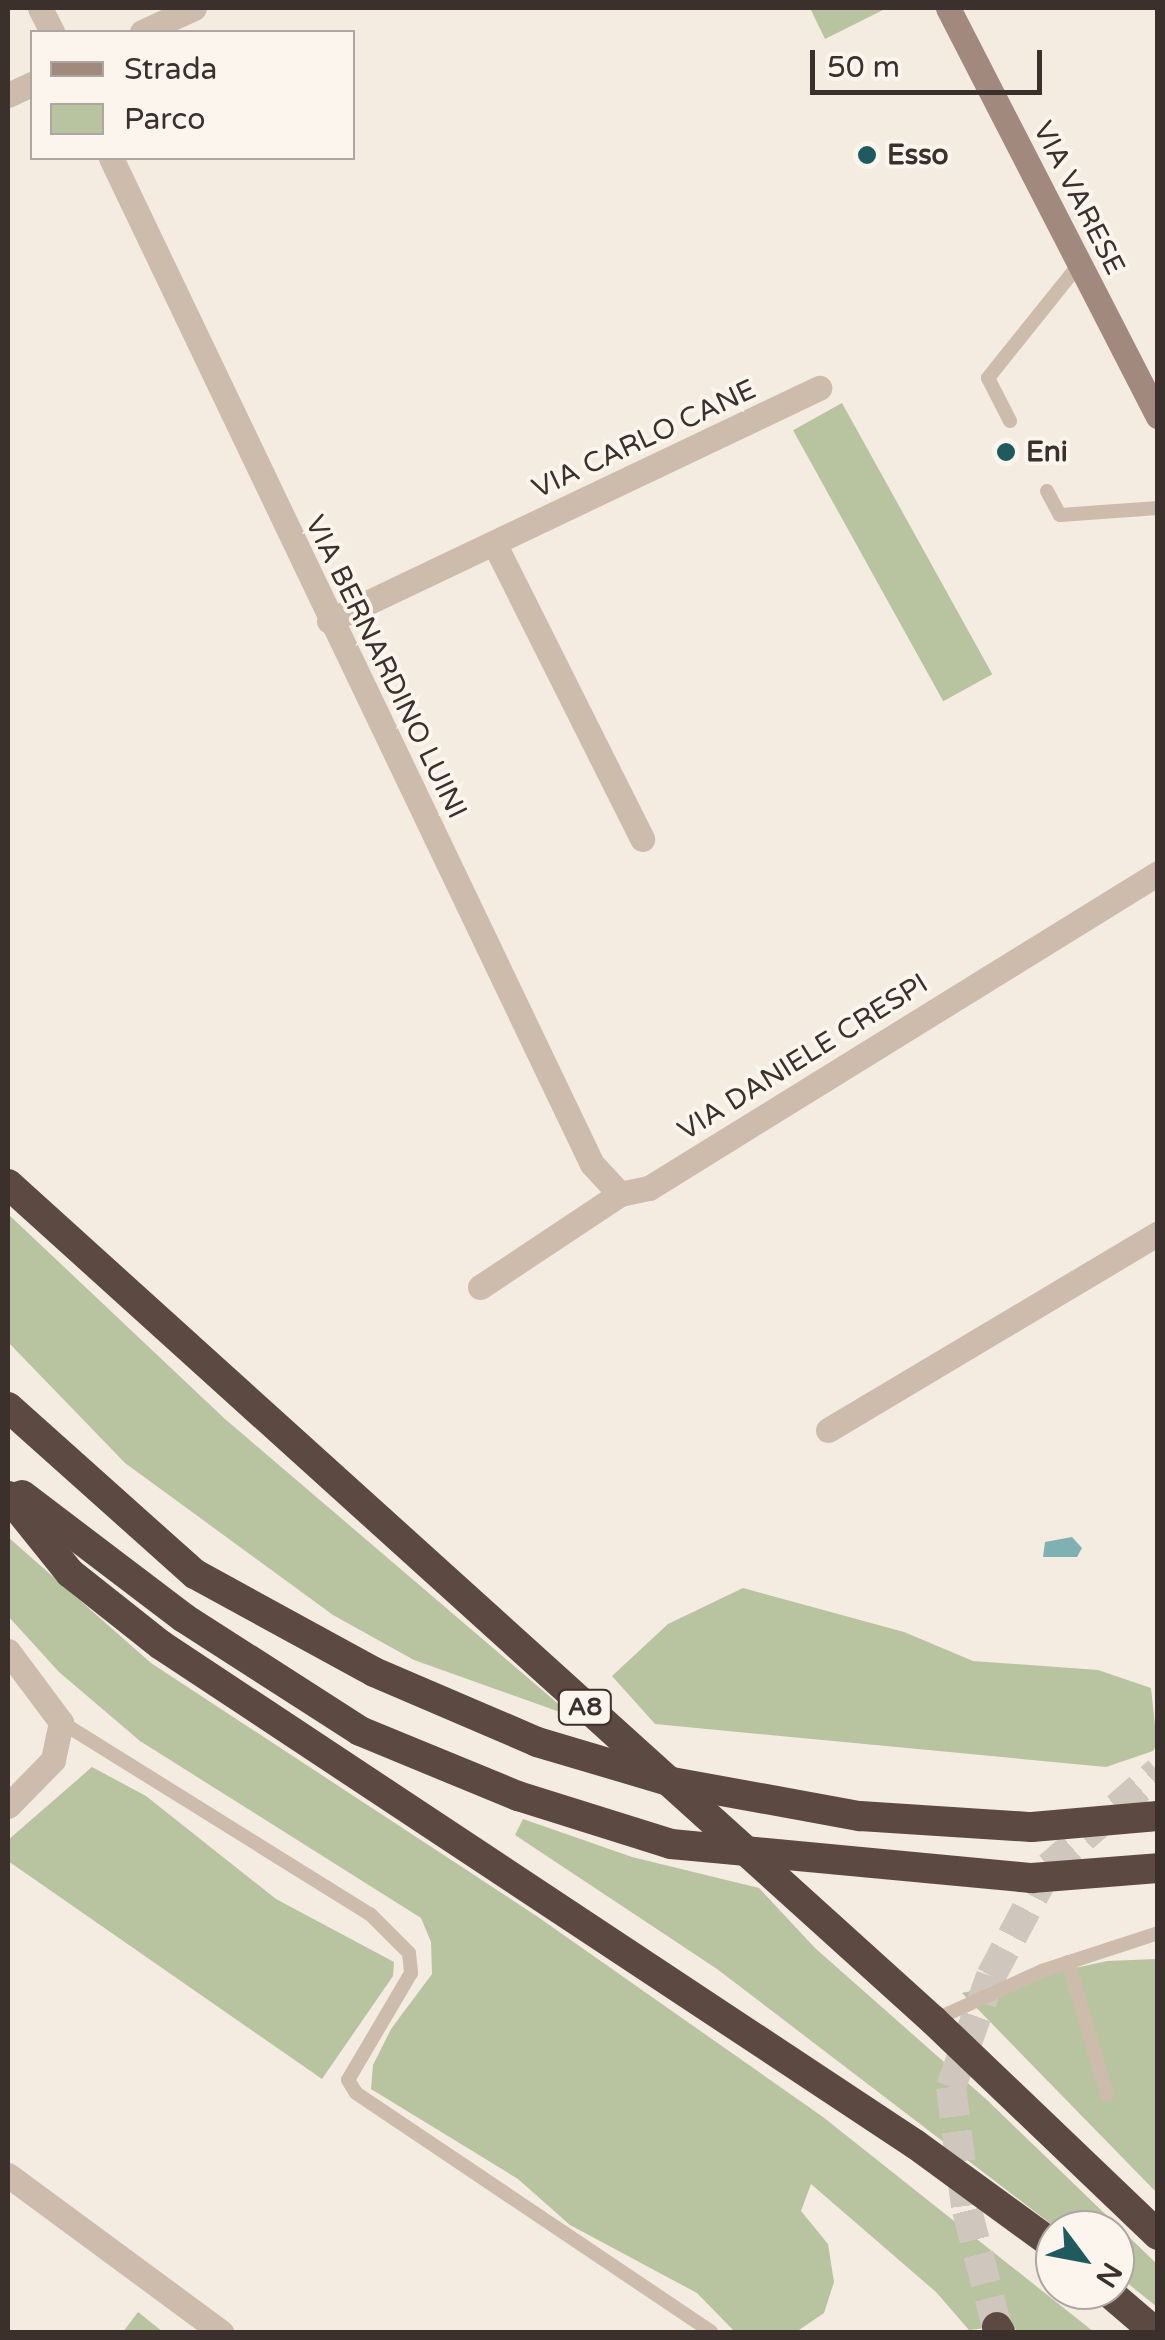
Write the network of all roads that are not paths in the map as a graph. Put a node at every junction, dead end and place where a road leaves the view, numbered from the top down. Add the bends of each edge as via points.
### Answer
1 (194, 8) edge
2 (948, 8) edge
3 (146, 30) edge
4 (111, 160) edge
5 (1080, 263) junction
6 (819, 388) dead end
7 (1158, 416) edge
8 (1010, 421) dead end
9 (1048, 491) dead end
10 (1158, 508) edge
11 (494, 543) junction
12 (329, 621) junction
13 (642, 840) dead end
14 (1158, 873) edge
15 (8, 1184) edge
16 (620, 1194) junction
17 (1158, 1233) edge
18 (480, 1287) dead end
19 (8, 1407) edge
20 (828, 1430) dead end
21 (8, 1484) edge
22 (8, 1496) edge
23 (8, 1651) edge
24 (61, 1722) junction
25 (8, 1806) edge
26 (1158, 1816) edge
27 (1158, 1868) edge
28 (1158, 1933) edge
29 (1068, 1962) junction
30 (933, 2020) junction
31 (1107, 2094) dead end
32 (8, 2174) edge
33 (1035, 2231) edge
34 (1158, 2235) edge
35 (1129, 2310) edge
36 (221, 2332) edge
37 (712, 2332) edge
38 (1155, 2332) edge

1 - 3 street
2 - 5 main road, VIA VARESE
4 - 12 street, VIA BERNARDINO LUINI
5 - 7 main road, VIA VARESE
5 - 8 lane via 988,378
6 - 11 street, VIA CARLO CANE
9 - 10 lane via 1060,515
11 - 12 street, VIA CARLO CANE
11 - 13 street
12 - 16 street, VIA BERNARDINO LUINI via 592,1164
14 - 16 street, VIA DANIELE CRESPI via 649,1188
15 - 30 highway, A8
16 - 18 street, VIA DANIELE CRESPI
17 - 20 street
19 - 26 highway, bridge via 196,1574 374,1672 537,1742 672,1782 860,1816 1032,1827
21 - 27 highway, bridge via 184,1618 360,1731 518,1796 671,1844 1032,1878
22 - 33 highway via 70,1574 161,1645 915,2144
23 - 24 street
24 - 25 street via 53,1760
24 - 37 lane via 370,1914 409,1953 411,1974 348,2080 356,2092
28 - 29 lane
29 - 30 lane
29 - 31 lane
30 - 34 highway, A8
32 - 36 street
35 - 38 highway

